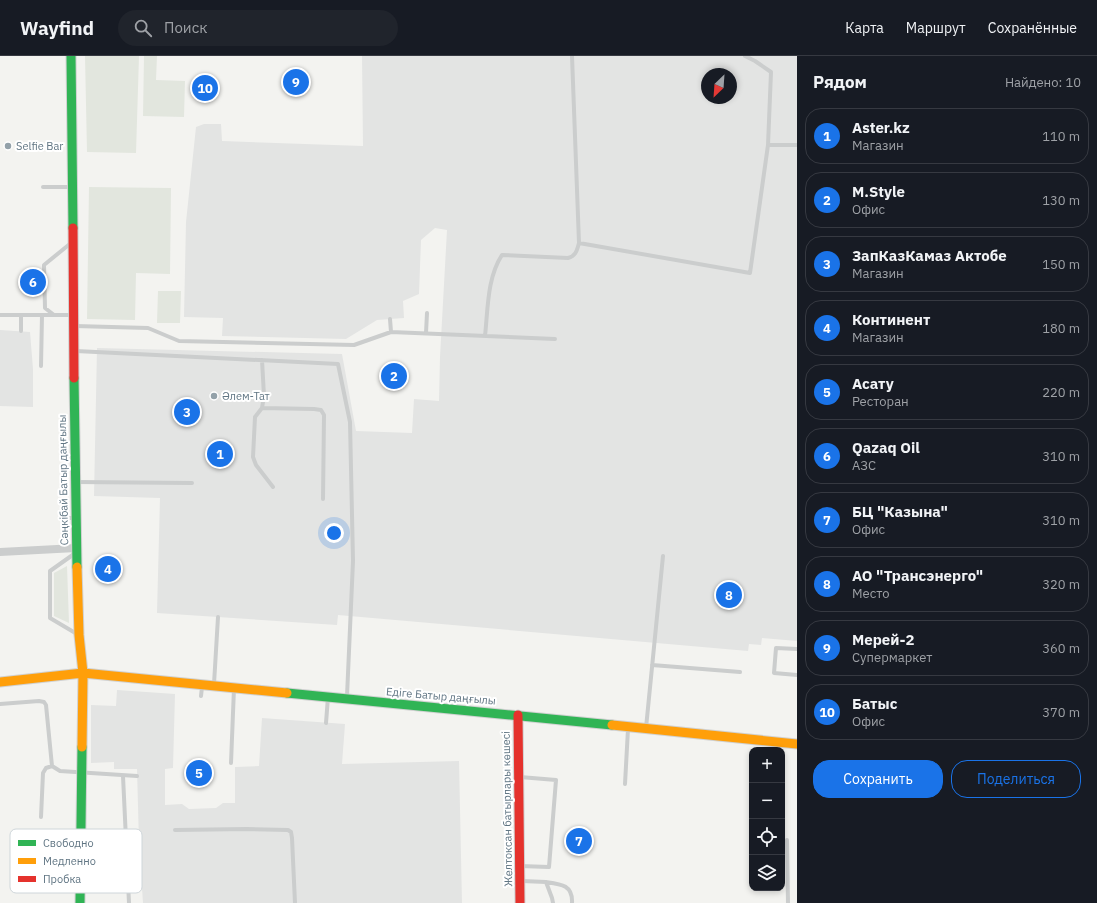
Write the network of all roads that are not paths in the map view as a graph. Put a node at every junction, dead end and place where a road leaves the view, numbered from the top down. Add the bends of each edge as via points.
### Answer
1 (71, 56) edge
2 (572, 56) edge
3 (745, 56) edge
4 (768, 144) junction
5 (797, 145) edge
6 (43, 187) dead end
7 (72, 187) junction
8 (72, 242) junction
9 (578, 243) junction
10 (427, 313) dead end
11 (0, 315) edge
12 (21, 315) junction
13 (42, 315) junction
14 (54, 315) junction
15 (73, 315) junction
16 (390, 319) dead end
17 (73, 326) junction
18 (21, 331) dead end
19 (391, 332) junction
20 (426, 333) junction
21 (485, 336) junction
22 (555, 338) dead end
23 (74, 351) junction
24 (262, 360) junction
25 (41, 366) dead end
26 (262, 408) junction
27 (75, 482) junction
28 (192, 482) dead end
29 (274, 487) dead end
30 (323, 500) dead end
31 (63, 518) dead end
32 (76, 518) junction
33 (76, 550) junction
34 (0, 552) edge
35 (663, 556) dead end
36 (218, 617) dead end
37 (79, 635) junction
38 (797, 649) edge
39 (652, 665) junction
40 (740, 672) dead end
41 (83, 673) junction
42 (797, 675) edge
43 (0, 682) edge
44 (202, 685) junction
45 (214, 686) junction
46 (234, 688) junction
47 (201, 696) dead end
48 (328, 697) junction
49 (347, 699) junction
50 (0, 704) edge
51 (518, 715) junction
52 (326, 723) dead end
53 (628, 726) junction
54 (646, 728) junction
55 (797, 744) edge
56 (231, 763) dead end
57 (52, 766) junction
58 (81, 773) junction
59 (123, 776) junction
60 (137, 776) dead end
61 (518, 777) junction
62 (625, 784) dead end
63 (41, 817) dead end
64 (81, 829) edge
65 (126, 829) edge
66 (175, 830) dead end
67 (787, 840) dead end
68 (519, 866) junction
69 (519, 881) junction
70 (546, 882) junction
71 (80, 893) edge
72 (129, 893) edge
73 (80, 903) edge
74 (129, 903) edge
75 (294, 903) edge
76 (520, 903) edge
77 (552, 903) edge
78 (572, 903) edge
79 (788, 903) edge

1 - 7 main road, Сәңкібай Батыр даңғылы
2 - 9 lane
3 - 4 lane via 771,72
4 - 5 lane
4 - 9 lane via 750,273
6 - 7 lane
7 - 8 main road, Сәңкібай Батыр даңғылы
8 - 14 lane via 44,265 44,308
8 - 15 main road, Сәңкібай Батыр даңғылы
9 - 21 lane via 576,254 568,258 502,255 491,284
10 - 20 lane
11 - 12 lane
12 - 13 lane
12 - 18 lane
13 - 14 lane
13 - 25 lane
14 - 15 lane
15 - 17 main road, Сәңкібай Батыр даңғылы
16 - 19 lane
17 - 19 lane via 148,328 179,340 354,345
17 - 23 main road, Сәңкібай Батыр даңғылы
19 - 20 lane
20 - 21 lane
21 - 22 lane
23 - 24 lane
23 - 27 main road, Сәңкібай Батыр даңғылы
24 - 26 lane
24 - 49 lane via 338,364 350,422 353,561
26 - 29 lane via 255,417 253,457 256,465
26 - 30 lane via 321,410 324,415
27 - 28 lane
27 - 32 main road, Сәңкібай Батыр даңғылы
31 - 32 lane
32 - 33 main road, Сәңкібай Батыр даңғылы
33 - 34 street
33 - 37 main road, Сәңкібай Батыр даңғылы
33 - 37 lane via 50,571 50,618
35 - 39 lane
36 - 45 lane
37 - 41 main road, Сәңкібай Батыр даңғылы
38 - 42 lane via 776,648 774,674
39 - 40 lane
39 - 54 lane
41 - 43 main road, Едіге Батыр даңғылы
41 - 44 main road, Едіге Батыр даңғылы
41 - 58 main road, Сәңкібай Батыр даңғылы
44 - 45 main road, Едіге Батыр даңғылы
44 - 47 lane
45 - 46 main road, Едіге Батыр даңғылы
46 - 48 main road, Едіге Батыр даңғылы
46 - 56 lane
48 - 49 main road, Едіге Батыр даңғылы
48 - 52 lane
49 - 51 main road, Едіге Батыр даңғылы
50 - 57 lane via 44,702
51 - 53 main road, Едіге Батыр даңғылы
51 - 61 main road, Желтоксан батырлары көшесі
53 - 54 main road, Едіге Батыр даңғылы
53 - 62 lane
54 - 55 main road, Едіге Батыр даңғылы
57 - 58 lane via 60,771
57 - 63 lane via 46,768 43,773
58 - 59 lane
58 - 64 main road, Сәңкібай Батыр даңғылы
59 - 60 lane
59 - 65 lane
61 - 68 main road, Желтоксан батырлары көшесі
61 - 68 lane via 556,780 549,867
66 - 75 lane via 288,830 292,838
67 - 79 lane
68 - 69 main road, Желтоксан батырлары көшесі
69 - 70 lane
69 - 76 main road, Желтоксан батырлары көшесі
70 - 77 lane
70 - 78 lane via 567,887 572,896
71 - 73 main road, Сәңкібай Батыр даңғылы
72 - 74 lane

